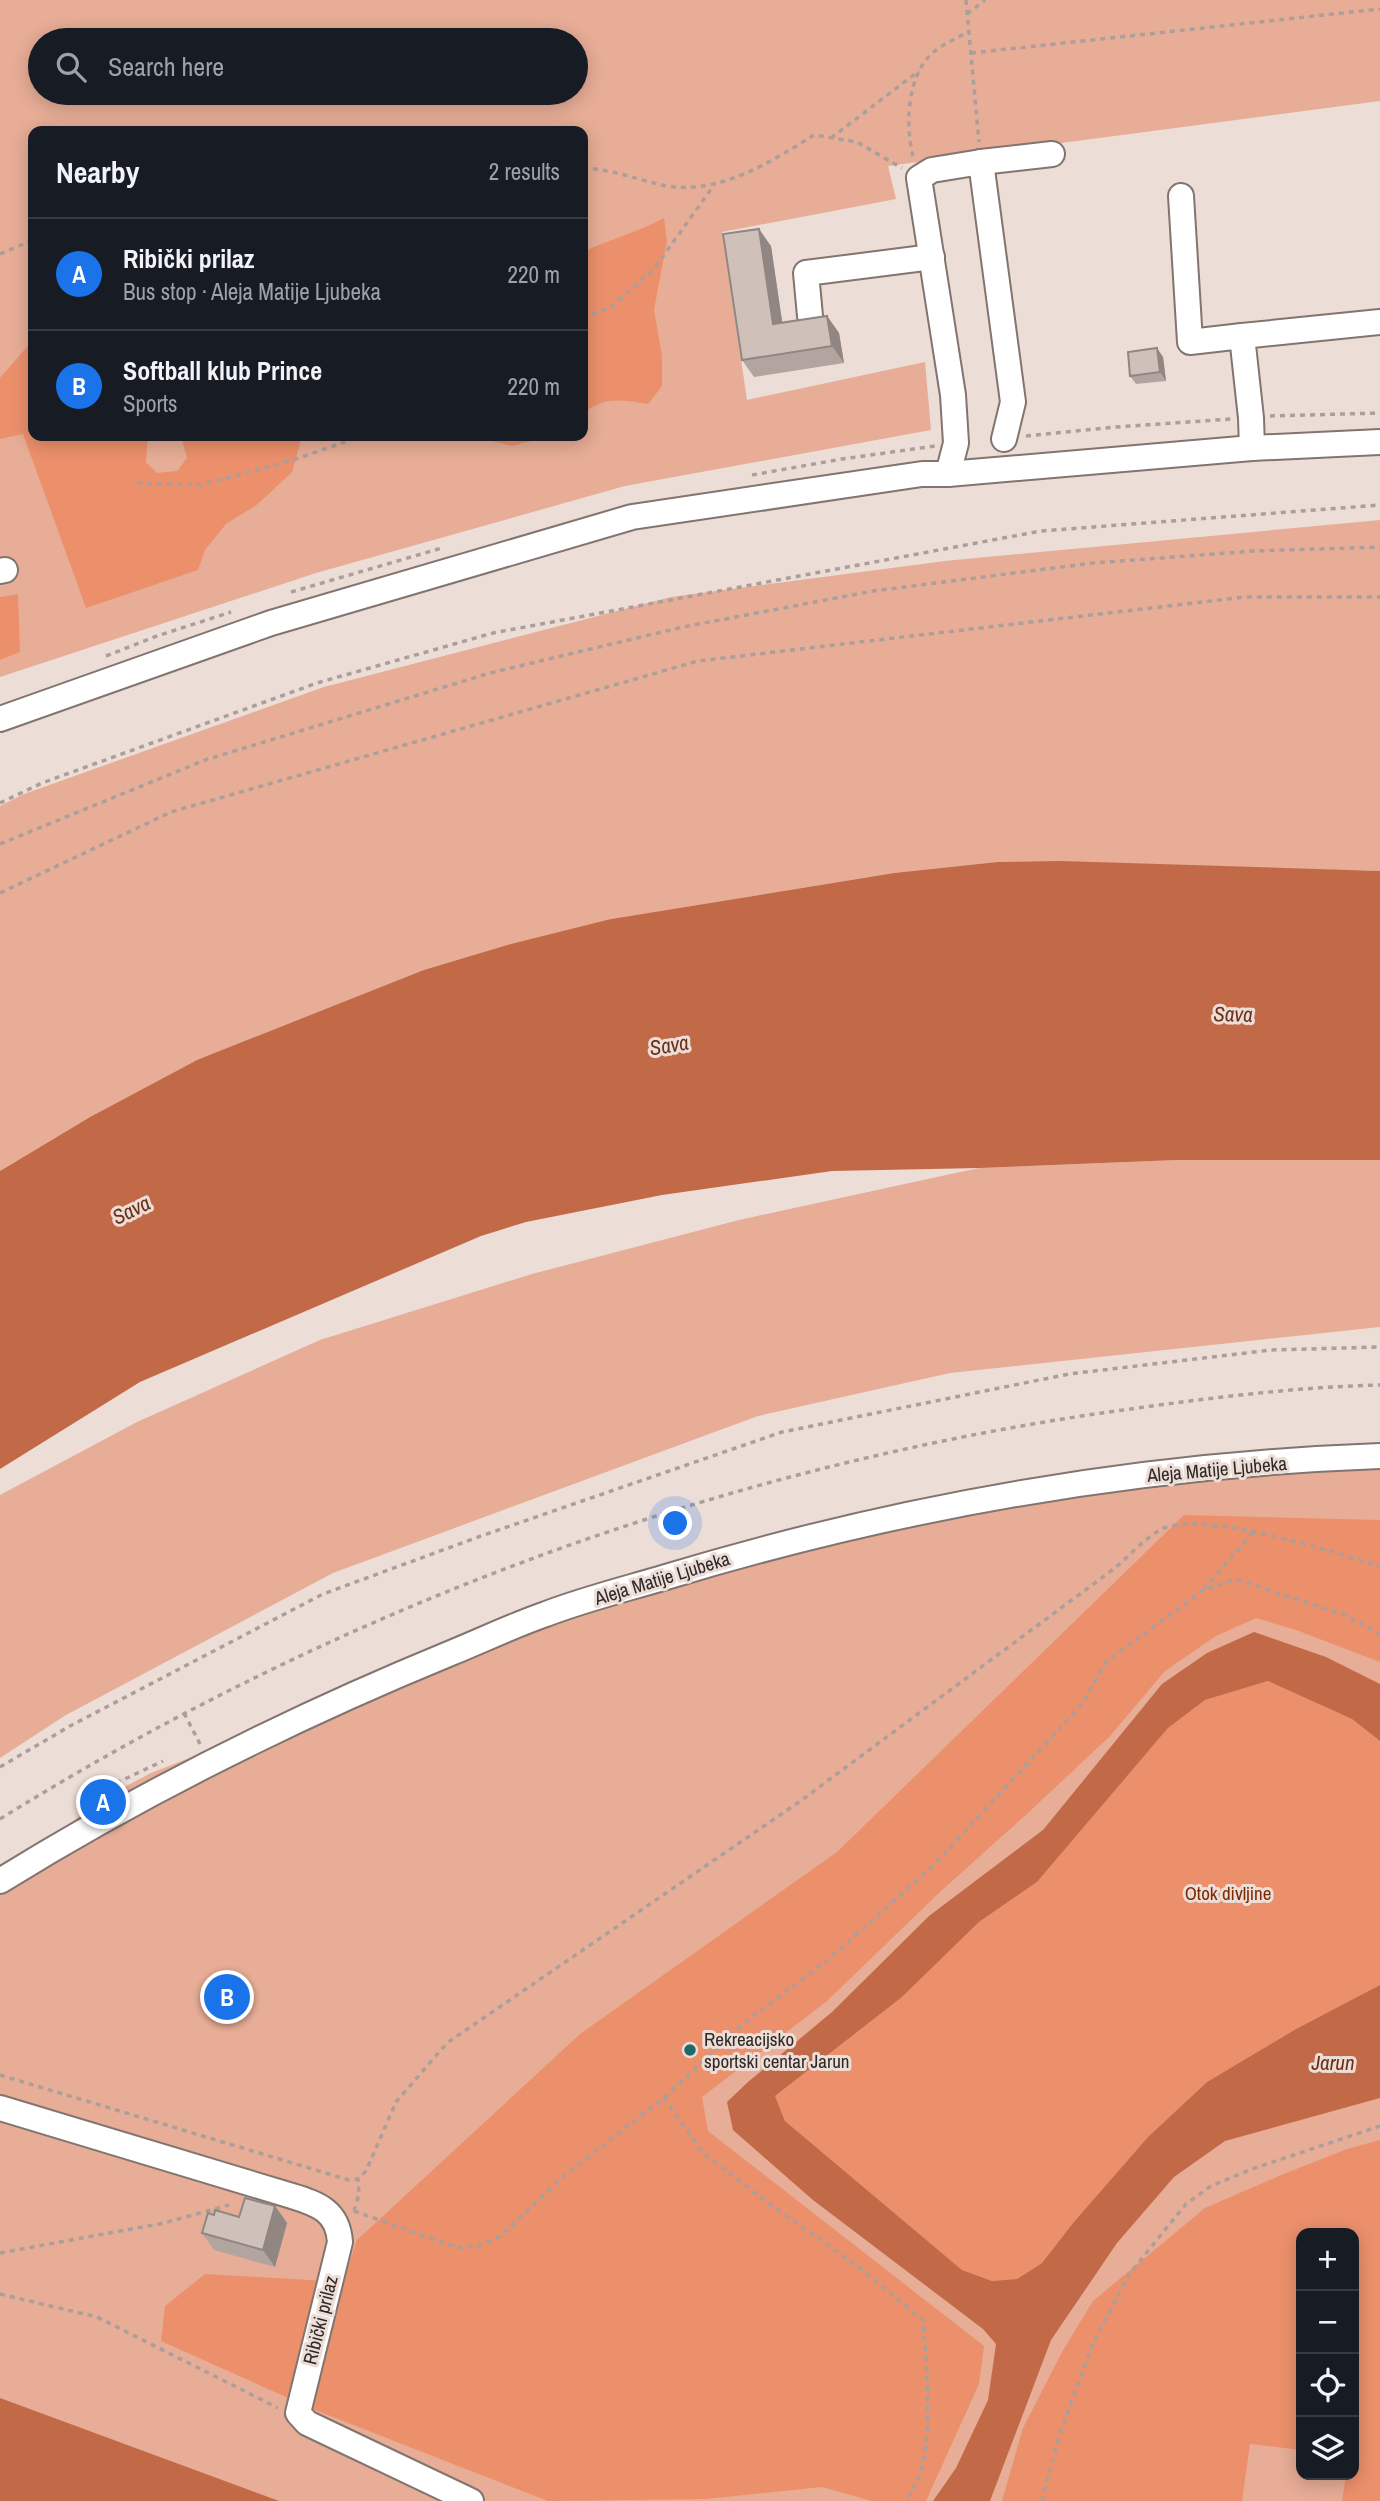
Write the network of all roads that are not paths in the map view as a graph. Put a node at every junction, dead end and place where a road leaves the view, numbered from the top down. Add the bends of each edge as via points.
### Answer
1 (1052, 154) dead end
2 (981, 162) junction
3 (1181, 196) dead end
4 (932, 257) junction
5 (810, 316) edge
6 (1380, 322) edge
7 (1242, 337) junction
8 (1004, 439) road end
9 (1380, 442) edge
10 (1252, 448) junction
11 (948, 474) junction
12 (0, 719) edge
13 (1380, 1456) edge
14 (0, 1881) edge
15 (0, 2108) edge
16 (471, 2501) edge

1 - 2 street
2 - 4 street via 932,170 919,178
2 - 8 street via 1013,402
3 - 7 street via 1190,342
4 - 5 street via 806,273
4 - 11 street via 953,395 956,443
6 - 7 street
7 - 10 street
9 - 10 street
10 - 11 street
11 - 12 street via 922,474 632,517 271,623
13 - 14 street, Aleja Matije Ljubeka via 1186,1470 1054,1487 929,1510 758,1549 548,1613 358,1691 209,1762
15 - 16 street, Ribički prilaz via 316,2204 346,2219 298,2413 307,2423

